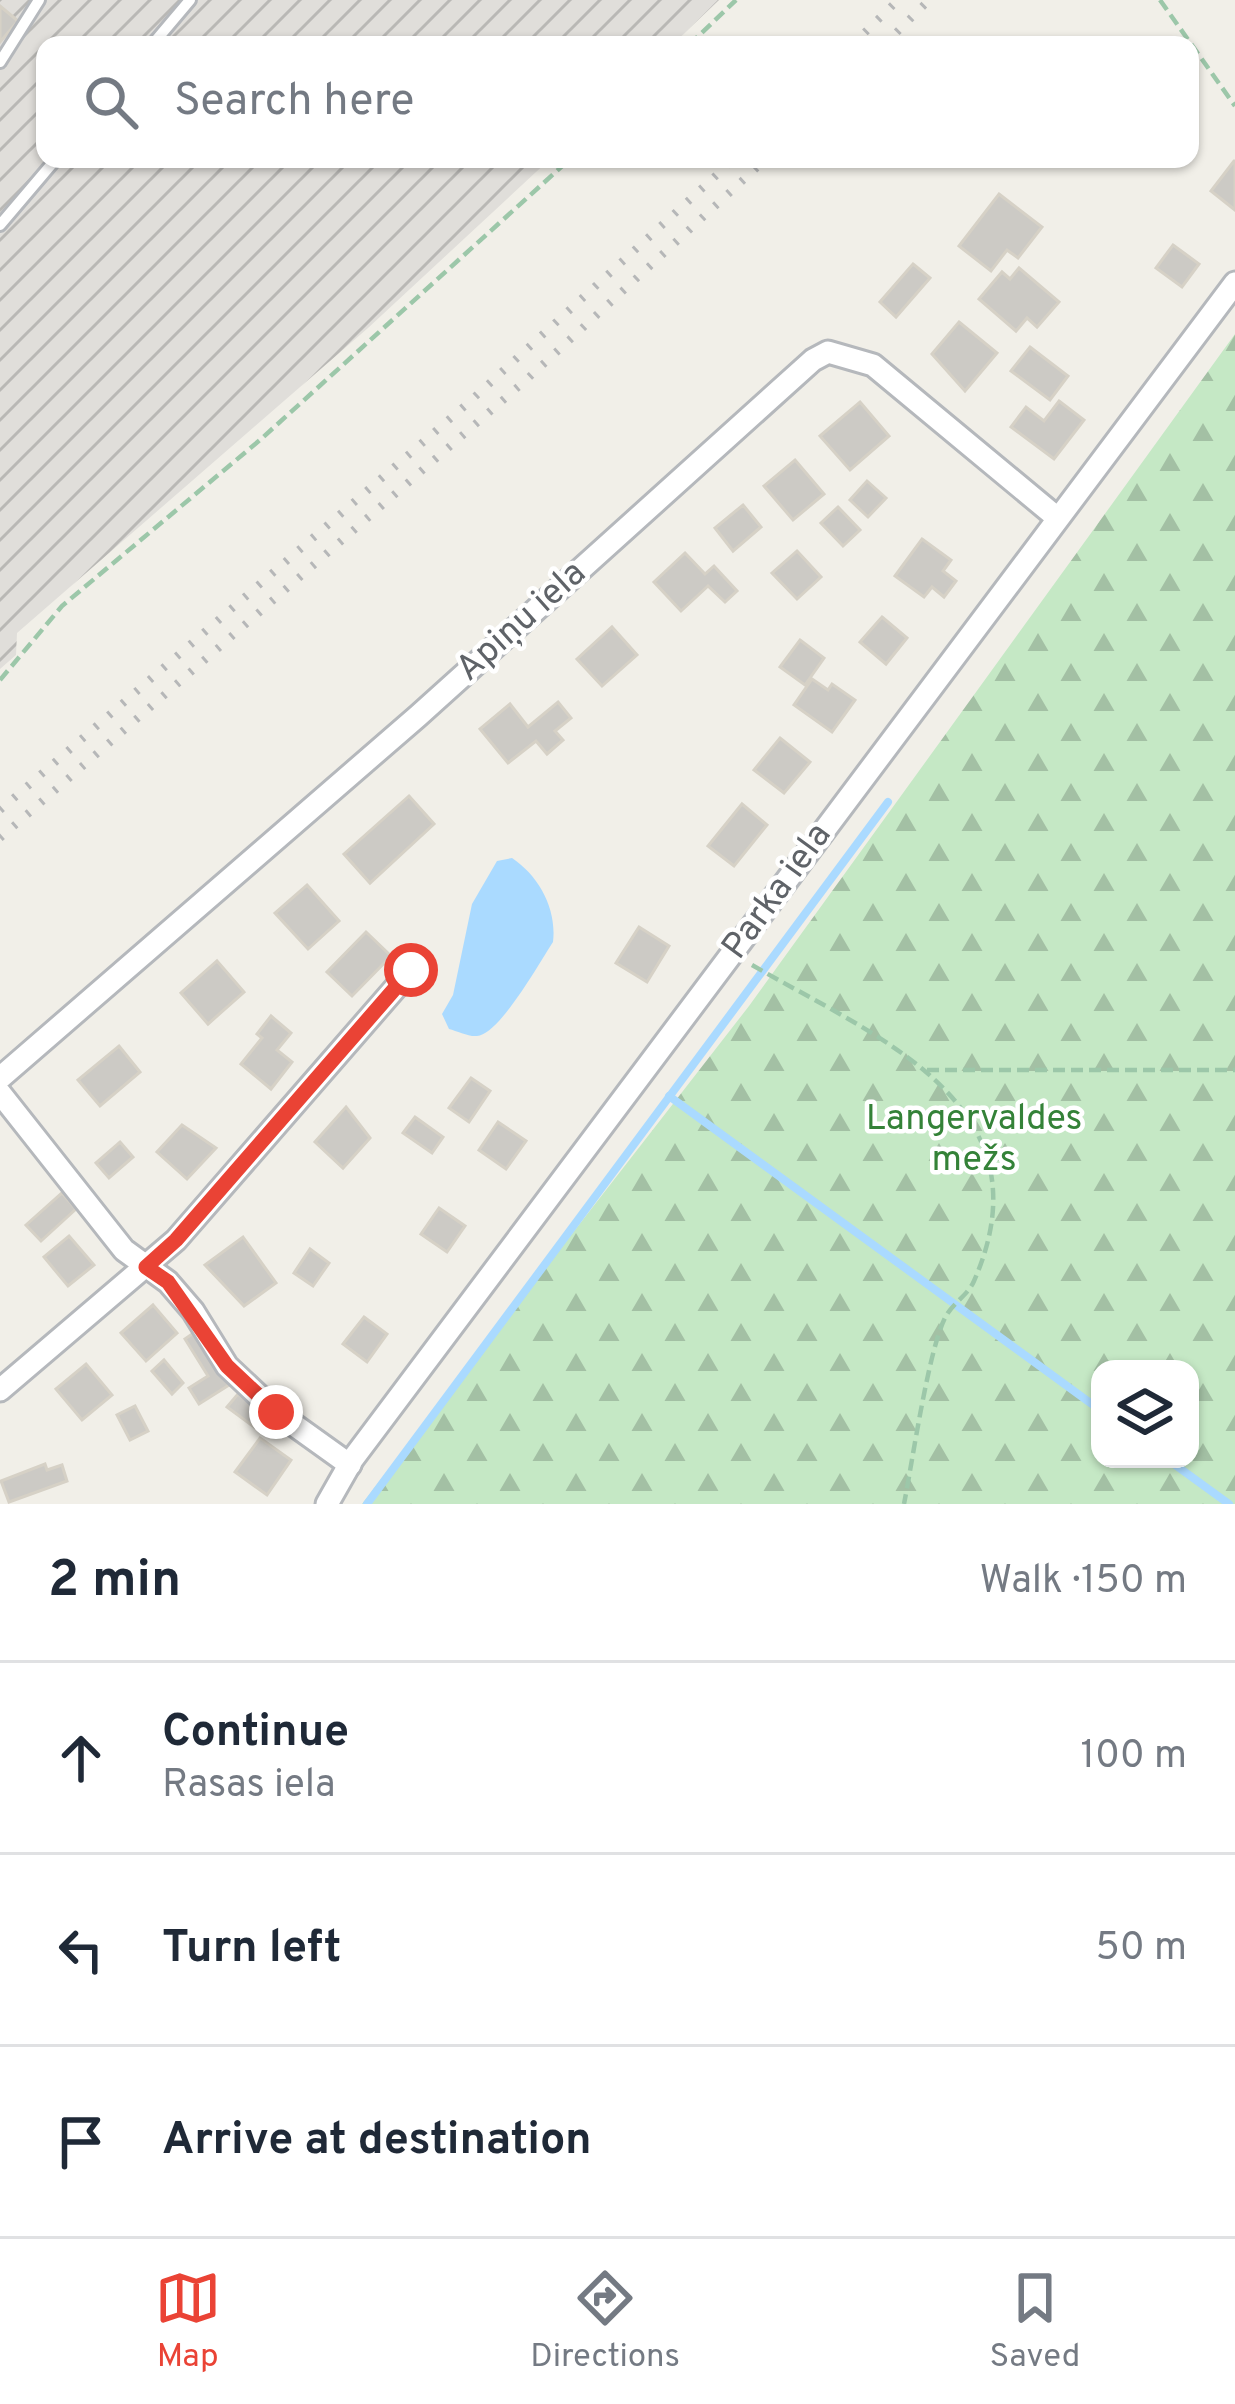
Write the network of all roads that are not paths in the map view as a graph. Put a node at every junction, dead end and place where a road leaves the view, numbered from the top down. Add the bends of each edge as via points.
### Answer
1 (39, 0) edge
2 (190, 0) edge
3 (160, 36) edge
4 (0, 62) edge
5 (48, 168) edge
6 (0, 225) edge
7 (1235, 283) edge
8 (1055, 516) junction
9 (411, 970) dead end
10 (0, 1078) edge
11 (0, 1093) edge
12 (146, 1267) junction
13 (0, 1390) edge
14 (350, 1465) junction
15 (327, 1504) edge

1 - 4 lane
2 - 3 lane
5 - 6 lane
7 - 8 street, Parka iela
8 - 10 street, Apiņu iela via 873,365 828,352 813,359
8 - 14 street, Parka iela
9 - 12 street
11 - 12 street via 86,1208
12 - 13 street
12 - 14 street via 193,1311 227,1366
14 - 15 street, Parka iela

